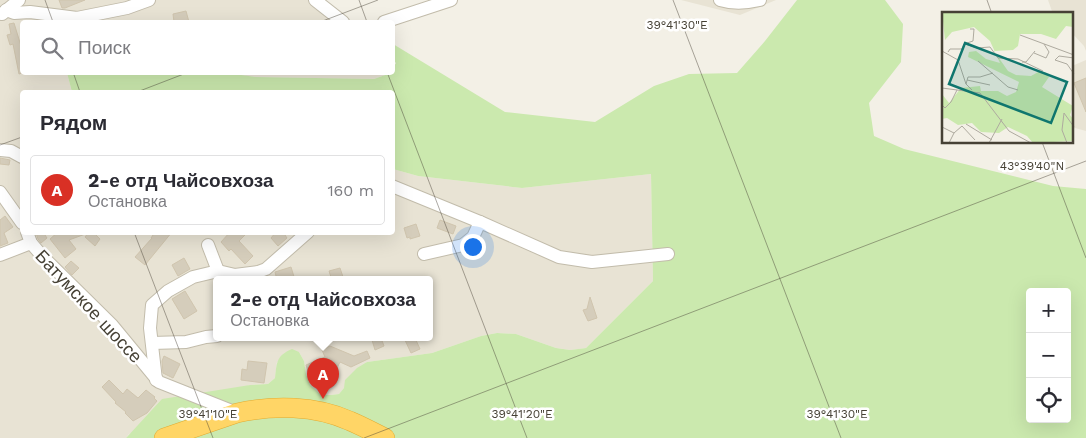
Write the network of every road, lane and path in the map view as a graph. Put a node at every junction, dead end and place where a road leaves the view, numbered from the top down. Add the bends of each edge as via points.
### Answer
1 (20, 0) edge
2 (149, 0) edge
3 (315, 0) edge
4 (450, 0) edge
5 (720, 0) edge
6 (760, 0) edge
7 (3, 13) edge
8 (340, 20) edge
9 (390, 20) edge
10 (0, 150) edge
11 (20, 156) edge
12 (395, 187) edge
13 (0, 192) edge
14 (20, 220) edge
15 (480, 222) junction
16 (305, 235) edge
17 (29, 236) edge
18 (208, 245) dead end
19 (424, 254) dead end
20 (668, 254) dead end
21 (0, 255) edge
22 (218, 271) junction
23 (213, 336) edge
24 (152, 344) junction
25 (156, 380) junction
26 (237, 413) junction
27 (164, 438) edge
28 (384, 438) edge

1 - 7 street
2 - 7 street via 77,18 30,12
3 - 8 street
4 - 9 street
5 - 6 street via 728,3
10 - 11 street
12 - 15 street
13 - 14 street
15 - 19 street via 473,236 463,245
15 - 20 street via 559,257 592,262
16 - 22 street via 266,269 235,275
17 - 21 street
17 - 25 street, Батумское шоссе via 43,257 112,325
18 - 22 street
22 - 24 street via 193,277 168,291 152,305
23 - 24 street
24 - 25 street
25 - 26 street, Батумское шоссе
26 - 27 highway, Батумское шоссе
26 - 28 highway, Батумское шоссе via 288,407 324,412 349,420

